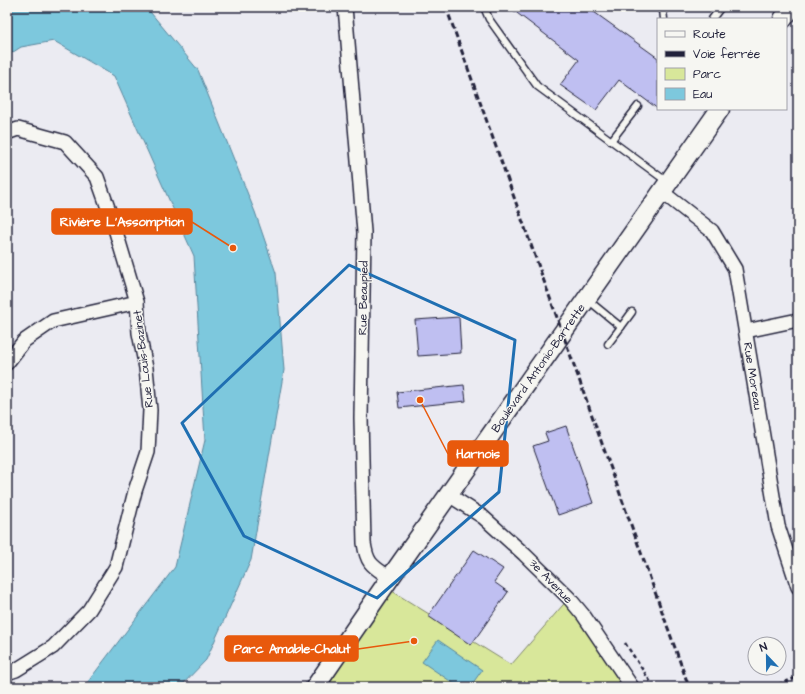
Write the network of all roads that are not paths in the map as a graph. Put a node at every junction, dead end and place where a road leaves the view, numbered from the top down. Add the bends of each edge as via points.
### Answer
1 (345, 7) edge
2 (484, 7) edge
3 (720, 7) edge
4 (792, 7) edge
5 (662, 8) edge
6 (664, 18) edge
7 (713, 18) edge
8 (785, 18) edge
9 (638, 106) dead end
10 (719, 110) edge
11 (7, 133) edge
12 (612, 141) junction
13 (665, 188) junction
14 (587, 299) junction
15 (137, 302) junction
16 (632, 312) dead end
17 (798, 320) edge
18 (621, 327) junction
19 (746, 331) junction
20 (608, 344) dead end
21 (7, 363) edge
22 (449, 495) junction
23 (390, 578) junction
24 (798, 587) edge
25 (7, 673) edge
26 (315, 687) edge
27 (632, 687) edge

1 - 23 street, Rue Beaupied via 364,232 361,418 364,543 370,564
2 - 12 lane via 489,19 537,86
3 - 7 lane
4 - 8 street
5 - 6 lane
9 - 12 lane
10 - 13 street, Boulevard Antonio-Barrette
11 - 15 street, Rue Louis-Bazinet via 18,129 65,142 97,178
12 - 13 lane
13 - 14 street, Boulevard Antonio-Barrette
13 - 19 street, Rue Moreau via 712,231 735,269
14 - 18 lane
14 - 22 street, Boulevard Antonio-Barrette
15 - 21 street via 53,321 24,341
15 - 25 street, Rue Louis-Bazinet via 150,410 148,452 135,491 116,567 89,610 53,647
16 - 18 lane
17 - 19 street
18 - 20 lane
19 - 24 street, Rue Moreau via 778,526
22 - 23 street, Boulevard Antonio-Barrette
22 - 27 street, 3e Avenue via 483,517 569,598
23 - 26 street, Boulevard Antonio-Barrette

